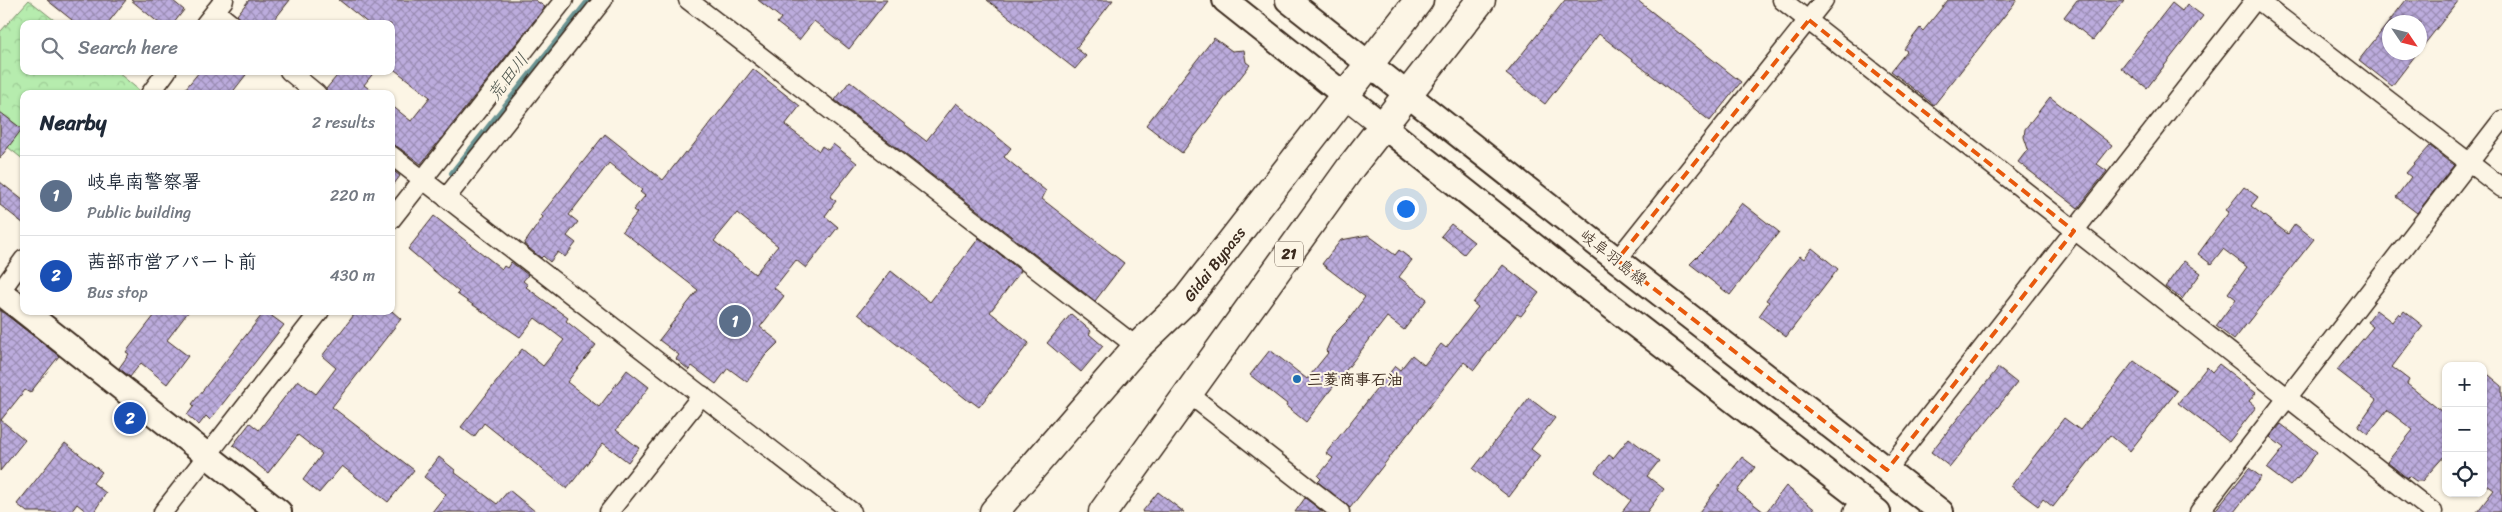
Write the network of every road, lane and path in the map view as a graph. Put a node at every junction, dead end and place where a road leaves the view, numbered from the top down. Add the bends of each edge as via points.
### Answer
1 (564, 0) edge
2 (603, 0) edge
3 (688, 0) edge
4 (1225, 0) edge
5 (1288, 0) edge
6 (1419, 0) edge
7 (1481, 0) edge
8 (1782, 0) edge
9 (1824, 0) edge
10 (2257, 0) edge
11 (215, 12) edge
12 (226, 20) edge
13 (1809, 20) junction
14 (1368, 63) junction
15 (165, 75) edge
16 (294, 75) edge
17 (153, 90) edge
18 (311, 90) edge
19 (1408, 93) junction
20 (1345, 94) junction
21 (2502, 120) edge
22 (1384, 125) junction
23 (395, 158) edge
24 (2469, 162) junction
25 (422, 180) junction
26 (2502, 188) edge
27 (446, 198) junction
28 (395, 215) edge
29 (2074, 231) junction
30 (1616, 260) junction
31 (20, 264) edge
32 (0, 292) edge
33 (20, 308) edge
34 (29, 315) edge
35 (317, 315) edge
36 (1137, 347) junction
37 (1189, 394) junction
38 (702, 395) junction
39 (2288, 397) junction
40 (207, 455) junction
41 (1887, 470) junction
42 (1864, 508) edge
43 (2202, 511) edge
44 (163, 512) edge
45 (279, 512) edge
46 (609, 512) edge
47 (852, 512) edge
48 (994, 512) edge
49 (1104, 512) edge
50 (1340, 512) edge
51 (1941, 512) edge
52 (2433, 512) edge

1 - 25 street
2 - 27 street
3 - 36 street
4 - 20 main road
5 - 14 main road, 岐阜羽島線
6 - 14 highway, Gidai Bypass
7 - 19 highway, 21
8 - 13 street
9 - 13 street
10 - 24 street
10 - 29 street
11 - 12 street
13 - 29 street
13 - 30 street
14 - 19 main road, 岐阜羽島線
14 - 20 highway, Gidai Bypass
15 - 17 street
16 - 18 street
19 - 22 highway, 21
19 - 30 main road, 岐阜羽島線
20 - 22 main road
20 - 36 highway, Gidai Bypass via 1186,300
21 - 24 street
22 - 37 highway, 21
22 - 42 main road
23 - 25 street
24 - 26 street
24 - 39 street
25 - 27 street
25 - 28 street
27 - 38 street
29 - 39 street
29 - 41 street
30 - 41 main road, 岐阜羽島線
31 - 32 street
32 - 33 main road
34 - 40 main road
35 - 40 street
36 - 48 highway, Gidai Bypass
37 - 49 highway, 21
37 - 50 street
38 - 46 street
38 - 47 street
39 - 43 street
39 - 52 street
40 - 44 street
40 - 45 main road
41 - 51 main road, 岐阜羽島線

